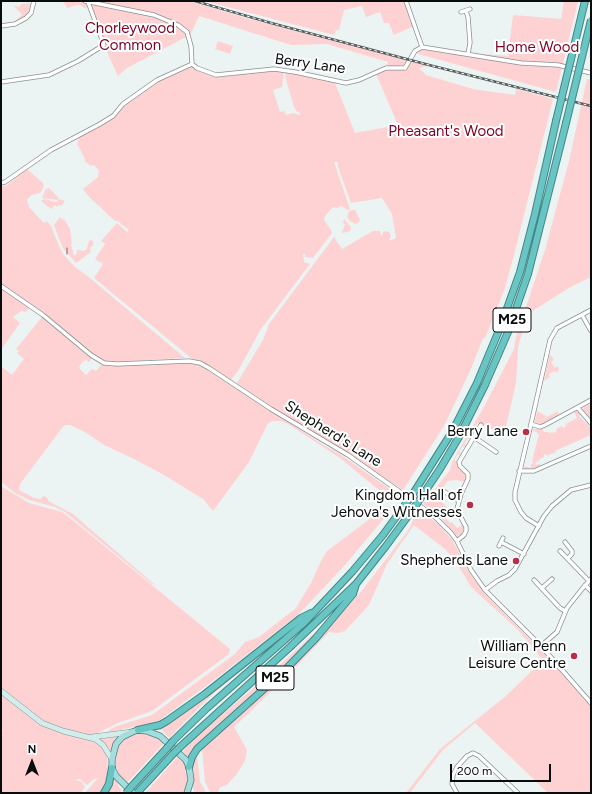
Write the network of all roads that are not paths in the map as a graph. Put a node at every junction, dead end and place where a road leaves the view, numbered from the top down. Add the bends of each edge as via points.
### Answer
1 (34, 1) edge
2 (87, 1) edge
3 (406, 1) edge
4 (585, 1) edge
5 (470, 9) dead end
6 (466, 11) junction
7 (461, 12) dead end
8 (591, 20) edge
9 (1, 26) edge
10 (422, 47) junction
11 (468, 54) junction
12 (192, 64) junction
13 (591, 73) edge
14 (1, 82) edge
15 (1, 183) edge
16 (1, 286) edge
17 (591, 310) edge
18 (582, 315) junction
19 (591, 332) edge
20 (591, 400) edge
21 (578, 408) junction
22 (591, 422) edge
23 (531, 424) junction
24 (481, 425) dead end
25 (474, 437) junction
26 (591, 446) edge
27 (496, 452) dead end
28 (520, 471) junction
29 (591, 485) edge
30 (445, 492) dead end
31 (459, 501) junction
32 (539, 526) junction
33 (503, 538) dead end
34 (457, 541) junction
35 (501, 542) junction
36 (565, 542) dead end
37 (499, 546) dead end
38 (560, 551) dead end
39 (524, 554) junction
40 (568, 558) junction
41 (552, 579) dead end
42 (534, 580) dead end
43 (590, 580) edge
44 (356, 584) junction
45 (585, 585) junction
46 (542, 588) junction
47 (485, 590) junction
48 (591, 591) edge
49 (315, 611) junction
50 (565, 611) junction
51 (541, 646) junction
52 (1, 691) edge
53 (591, 702) edge
54 (135, 731) junction
55 (91, 737) junction
56 (112, 759) junction
57 (189, 767) junction
58 (112, 768) junction
59 (191, 780) junction
60 (104, 793) edge
61 (126, 793) edge
62 (136, 793) edge
63 (187, 793) edge
64 (193, 793) edge
65 (457, 793) edge
66 (518, 793) edge

1 - 9 street via 31,13 26,18 14,24
2 - 12 street via 154,15 178,25 187,32
2 - 14 street via 104,46 49,74
3 - 10 street
4 - 49 highway, M25, bridge via 522,264 500,328 476,383 452,432 411,497 352,572
5 - 6 street
6 - 7 street
6 - 11 street via 470,43
8 - 44 highway, M25, bridge via 544,216 508,332 459,437 414,508
10 - 11 street
10 - 12 street, Berry Lane via 415,52 405,68 386,68 346,83 274,69 216,75
11 - 13 street via 521,63 558,65
12 - 15 street via 157,80 123,104 113,116 51,150
16 - 34 street, Shepherd's Lane via 104,363 189,360 209,368 348,455 435,517
17 - 18 street
18 - 19 street
18 - 23 street via 557,328 550,340
20 - 21 street
21 - 22 street
21 - 23 street via 540,427
23 - 28 street
24 - 25 street
25 - 27 street
25 - 31 street via 459,462 468,476 468,482
26 - 28 street via 534,471
28 - 32 street via 515,492 517,504 523,515
29 - 32 street via 574,489 561,497 547,510
30 - 31 street
31 - 34 street via 457,511 466,529
32 - 39 street
33 - 35 street
34 - 47 street, Shepherd's Lane via 471,570
35 - 37 street
35 - 39 street
36 - 40 street via 572,551
38 - 40 street
39 - 47 street via 512,573
40 - 43 street
41 - 46 street
42 - 46 street
43 - 45 street
44 - 57 highway, M25 via 353,594 316,638 284,671 197,749
44 - 62 highway, M25, bridge via 180,747
45 - 48 street
45 - 50 street
46 - 50 street
47 - 51 street, Shepherd's Lane
49 - 54 highway, M25 via 301,618 167,721
49 - 61 highway, M25, bridge via 278,647 207,708
50 - 51 street via 557,632
51 - 53 street, Shepherd's Lane
52 - 55 street via 42,723
54 - 55 street
54 - 56 main road via 122,737 116,744
54 - 57 main road via 147,731 160,736 186,760
55 - 56 street via 103,745
56 - 58 main road
57 - 59 main road
58 - 60 highway via 110,784
58 - 62 main road via 116,776
59 - 63 main road
59 - 64 main road
65 - 66 street via 452,781 453,775 470,754 476,754

